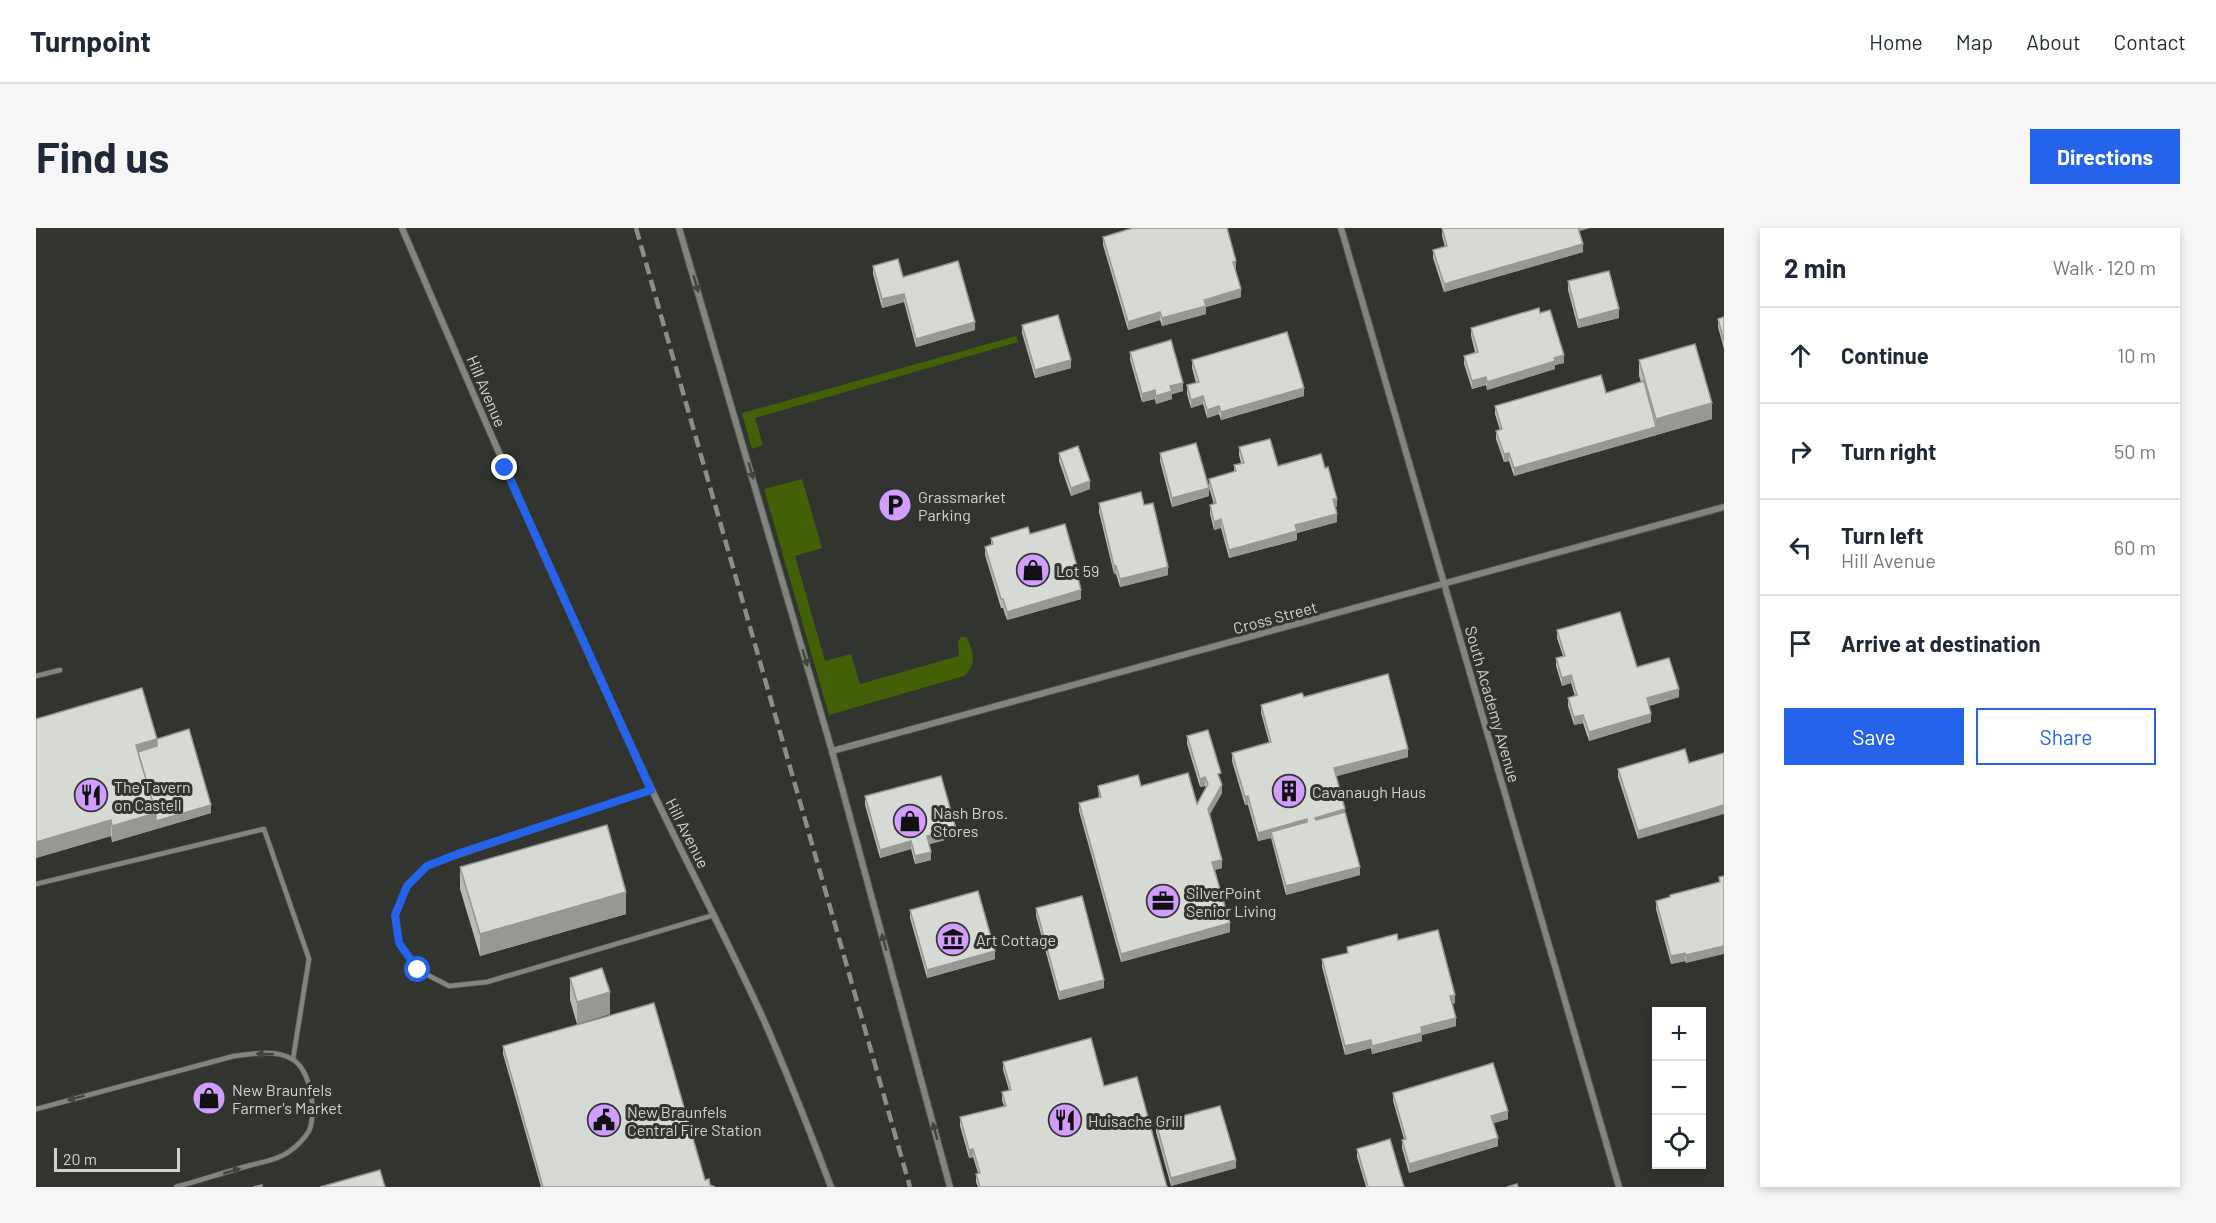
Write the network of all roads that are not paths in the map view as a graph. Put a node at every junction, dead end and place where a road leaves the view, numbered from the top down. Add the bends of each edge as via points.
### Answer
1 (402, 228) edge
2 (679, 228) edge
3 (1341, 228) edge
4 (1724, 507) edge
5 (1445, 585) junction
6 (60, 670) dead end
7 (36, 676) edge
8 (832, 752) junction
9 (651, 790) junction
10 (36, 884) edge
11 (714, 915) junction
12 (294, 1059) junction
13 (36, 1109) edge
14 (176, 1187) edge
15 (831, 1187) edge
16 (950, 1187) edge
17 (1619, 1187) edge

1 - 9 street, Hill Avenue via 546,562
2 -> 8 street
3 - 5 street, South Academy Avenue
4 - 5 street, Cross Street
5 - 8 street, Cross Street
5 - 17 street, South Academy Avenue
6 - 7 lane
16 -> 8 street
9 - 11 street, Hill Avenue
9 - 11 lane via 427,866 407,886 395,915 399,943 418,970 449,986 487,982
10 - 12 lane via 264,829 309,960
11 - 15 street, Hill Avenue via 788,1074
12 -> 13 lane via 261,1053 234,1056
14 -> 12 lane via 274,1159 290,1152 302,1140 309,1131 311,1091

